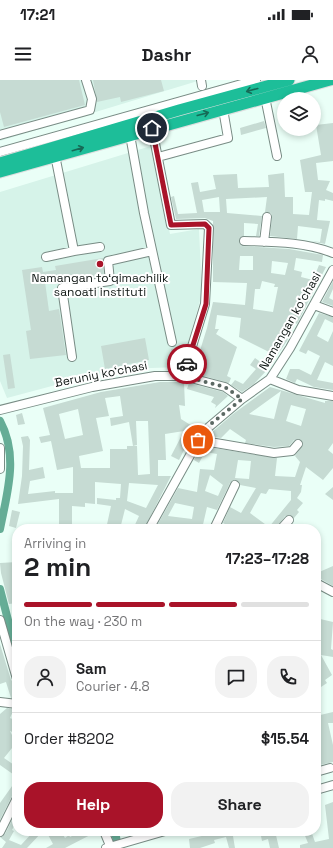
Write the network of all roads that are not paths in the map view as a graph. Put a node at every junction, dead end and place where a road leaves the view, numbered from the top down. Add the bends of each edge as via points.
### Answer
1 (86, 80) edge
2 (256, 80) edge
3 (289, 80) edge
4 (330, 80) edge
5 (265, 97) junction
6 (223, 109) junction
7 (152, 128) junction
8 (130, 134) junction
9 (0, 135) edge
10 (0, 152) edge
11 (55, 156) junction
12 (158, 156) junction
13 (277, 156) dead end
14 (0, 163) edge
15 (0, 172) edge
16 (267, 217) dead end
17 (244, 241) dead end
18 (264, 242) junction
19 (100, 247) dead end
20 (74, 251) junction
21 (152, 251) junction
22 (333, 253) edge
23 (46, 257) dead end
24 (333, 270) edge
25 (314, 305) junction
26 (333, 312) edge
27 (172, 342) dead end
28 (72, 357) dead end
29 (183, 376) junction
30 (270, 379) junction
31 (333, 396) edge
32 (242, 399) junction
33 (3, 409) edge
34 (198, 440) junction
35 (298, 444) dead end
36 (0, 448) edge
37 (0, 469) edge
38 (235, 485) dead end
39 (289, 520) dead end
40 (152, 524) edge
41 (216, 524) edge
42 (285, 524) edge
43 (321, 586) edge
44 (333, 592) edge
45 (0, 620) edge
46 (12, 662) edge
47 (0, 702) edge
48 (12, 703) edge
49 (330, 768) dead end
50 (321, 771) edge
51 (333, 785) edge
52 (321, 789) edge
53 (12, 808) edge
54 (0, 832) edge
55 (106, 836) edge
56 (150, 836) edge
57 (127, 844) edge
58 (109, 847) edge

1 - 9 street via 92,99 90,110
2 - 10 street
3 -> 14 highway
4 - 5 highway
5 - 6 highway
5 - 13 street
7 -> 6 highway
6 - 12 street via 228,138
7 - 8 highway
7 - 12 street
11 -> 8 highway
8 - 21 street
11 - 15 highway
11 - 20 street
12 - 29 street via 171,225 205,224 209,228 206,304
16 - 18 street
17 - 18 street
18 - 22 street via 317,247
19 - 20 street
20 - 23 street
21 - 27 street
21 - 28 street via 108,261 110,280 62,288
24 - 25 street, Namangan koʻchasi
25 - 26 street
25 - 30 street, Namangan koʻchasi
29 - 32 street, Beruniy koʻchasi via 225,387
29 - 33 street, Beruniy koʻchasi via 155,376 92,387
30 - 31 street via 298,390
30 - 32 street, Namangan koʻchasi
32 - 34 street, Namangan koʻchasi via 212,423
34 - 35 street via 274,453 292,451
34 - 40 street, Namangan koʻchasi
36 - 37 street
38 - 41 street
39 - 42 street
43 - 44 street
45 - 46 street
47 - 48 street
49 - 50 street
51 - 52 street
53 - 54 street
55 - 58 street
56 - 57 street
57 - 58 street

